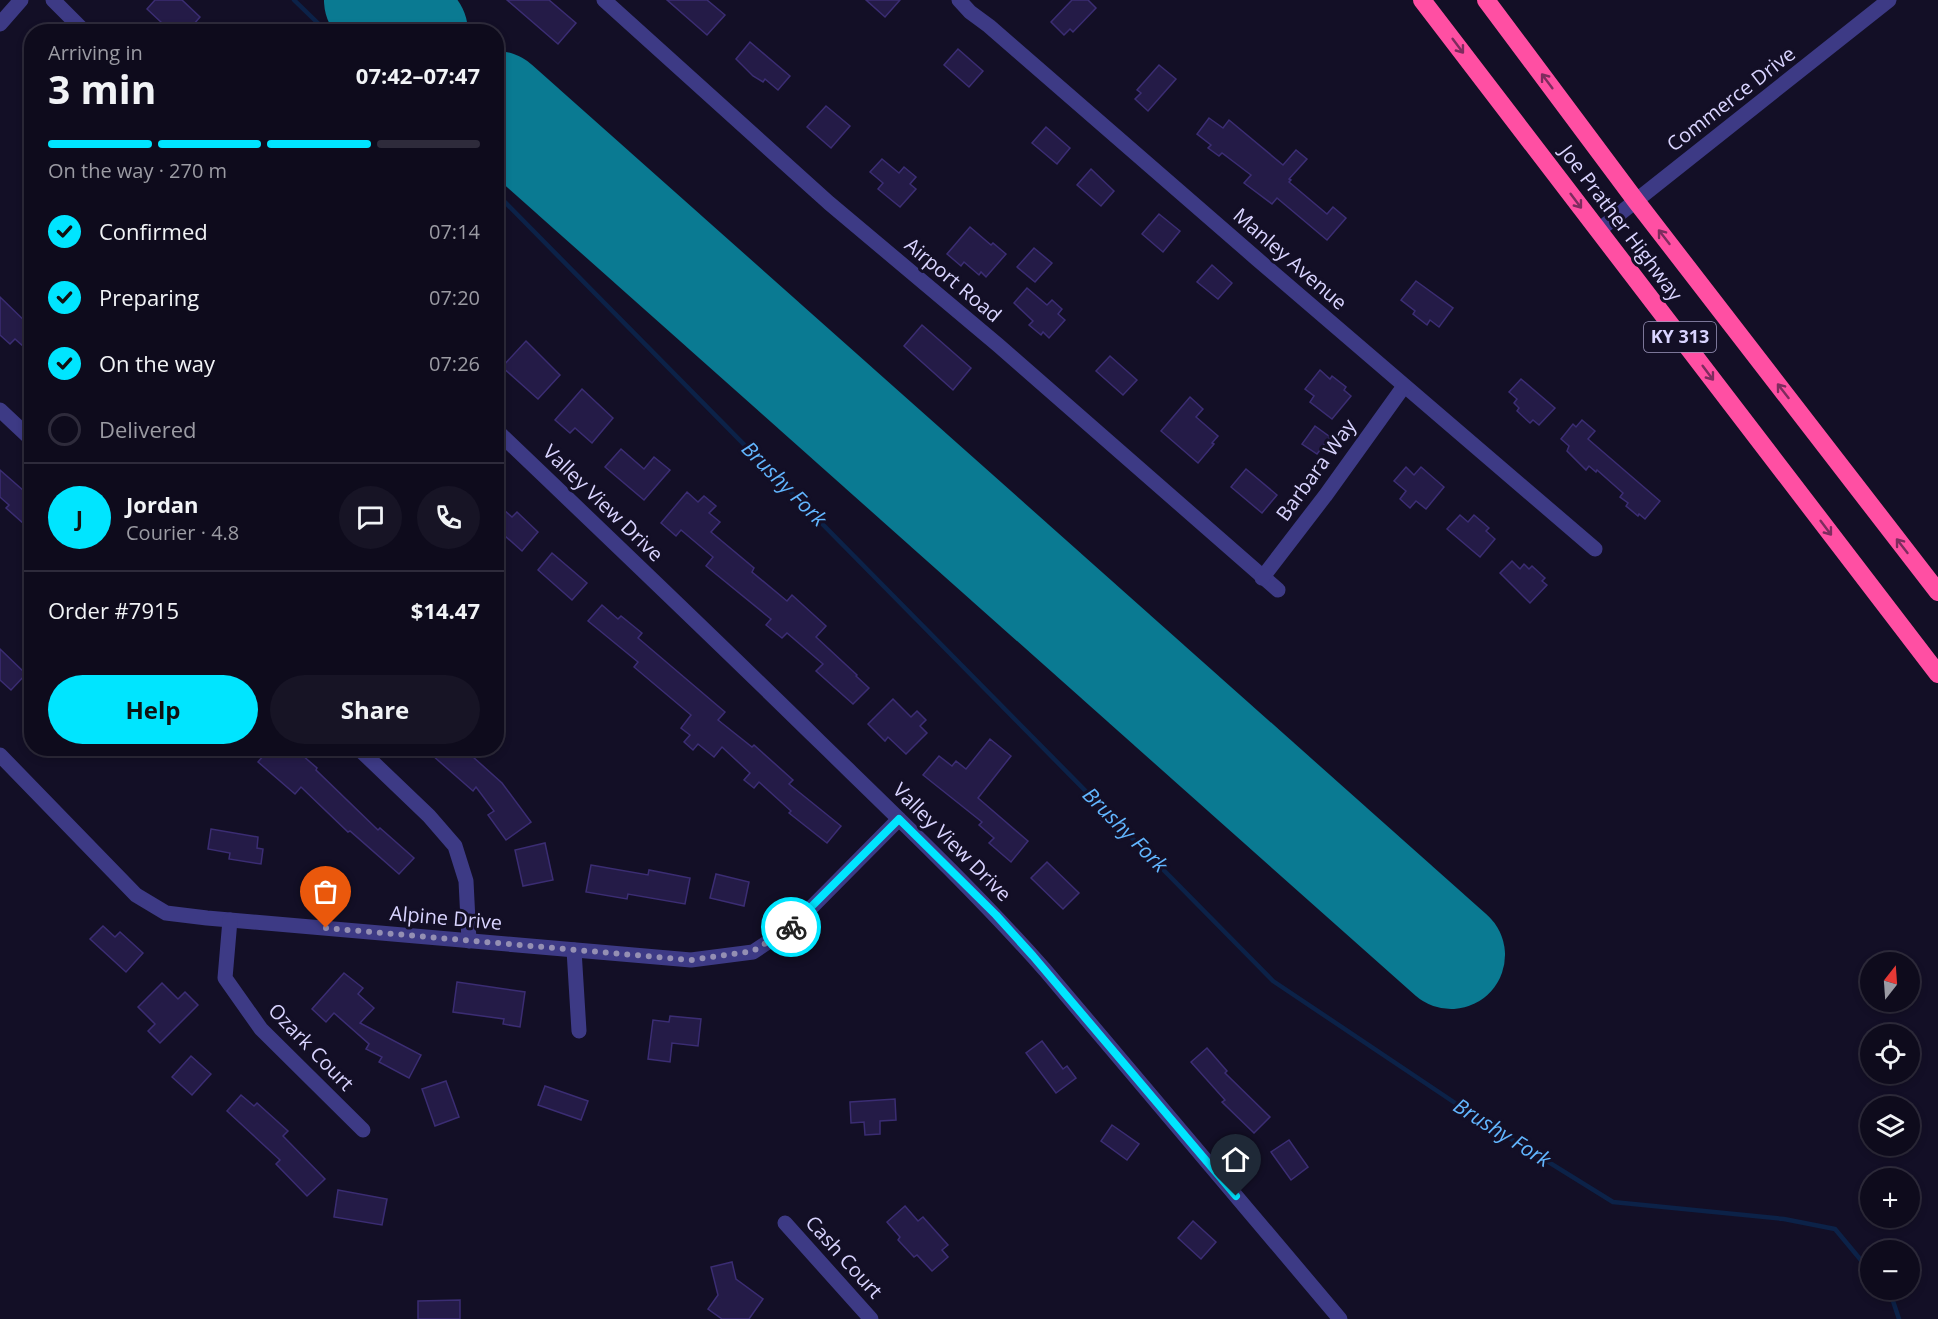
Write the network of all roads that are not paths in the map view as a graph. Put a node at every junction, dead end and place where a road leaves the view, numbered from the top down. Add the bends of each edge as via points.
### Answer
1 (21, 0) edge
2 (53, 0) edge
3 (604, 0) edge
4 (959, 0) edge
5 (1422, 0) edge
6 (1486, 0) edge
7 (1889, 0) edge
8 (0, 24) edge
9 (77, 24) edge
10 (1636, 201) junction
11 (1599, 230) junction
12 (1404, 386) junction
13 (0, 410) edge
14 (24, 432) edge
15 (504, 438) edge
16 (1595, 549) dead end
17 (1262, 578) junction
18 (1278, 590) dead end
19 (1938, 592) edge
20 (1938, 674) edge
21 (0, 755) edge
22 (366, 756) edge
23 (899, 819) junction
24 (230, 920) junction
25 (469, 941) junction
26 (574, 950) junction
27 (579, 1031) dead end
28 (363, 1130) dead end
29 (785, 1223) dead end
30 (1335, 1317) edge
31 (871, 1319) edge

1 - 8 street
2 - 9 street
3 - 17 street, Airport Road via 829,203 998,345
4 - 12 street, Manley Avenue
5 -> 11 highway, Joe Prather Highway / KY 313
10 -> 6 highway, Joe Prather Highway / KY 313
7 - 10 street, Commerce Drive
10 - 11 street, Commerce Drive
19 -> 10 highway, Joe Prather Highway / KY 313
11 -> 20 highway, Joe Prather Highway / KY 313
12 - 16 street, Manley Avenue
12 - 17 street, Barbara Way
13 - 14 street
15 - 23 street, Valley View Drive
17 - 18 street, Airport Road
21 - 24 street, Alpine Drive via 136,895 166,913
22 - 25 street via 455,846 466,881
23 - 26 street, Alpine Drive via 795,924 753,951 691,960
23 - 30 street, Valley View Drive via 1045,969
24 - 25 street, Alpine Drive
24 - 28 street, Ozark Court via 225,978 261,1029
25 - 26 street, Alpine Drive
26 - 27 street
29 - 31 street, Cash Court

